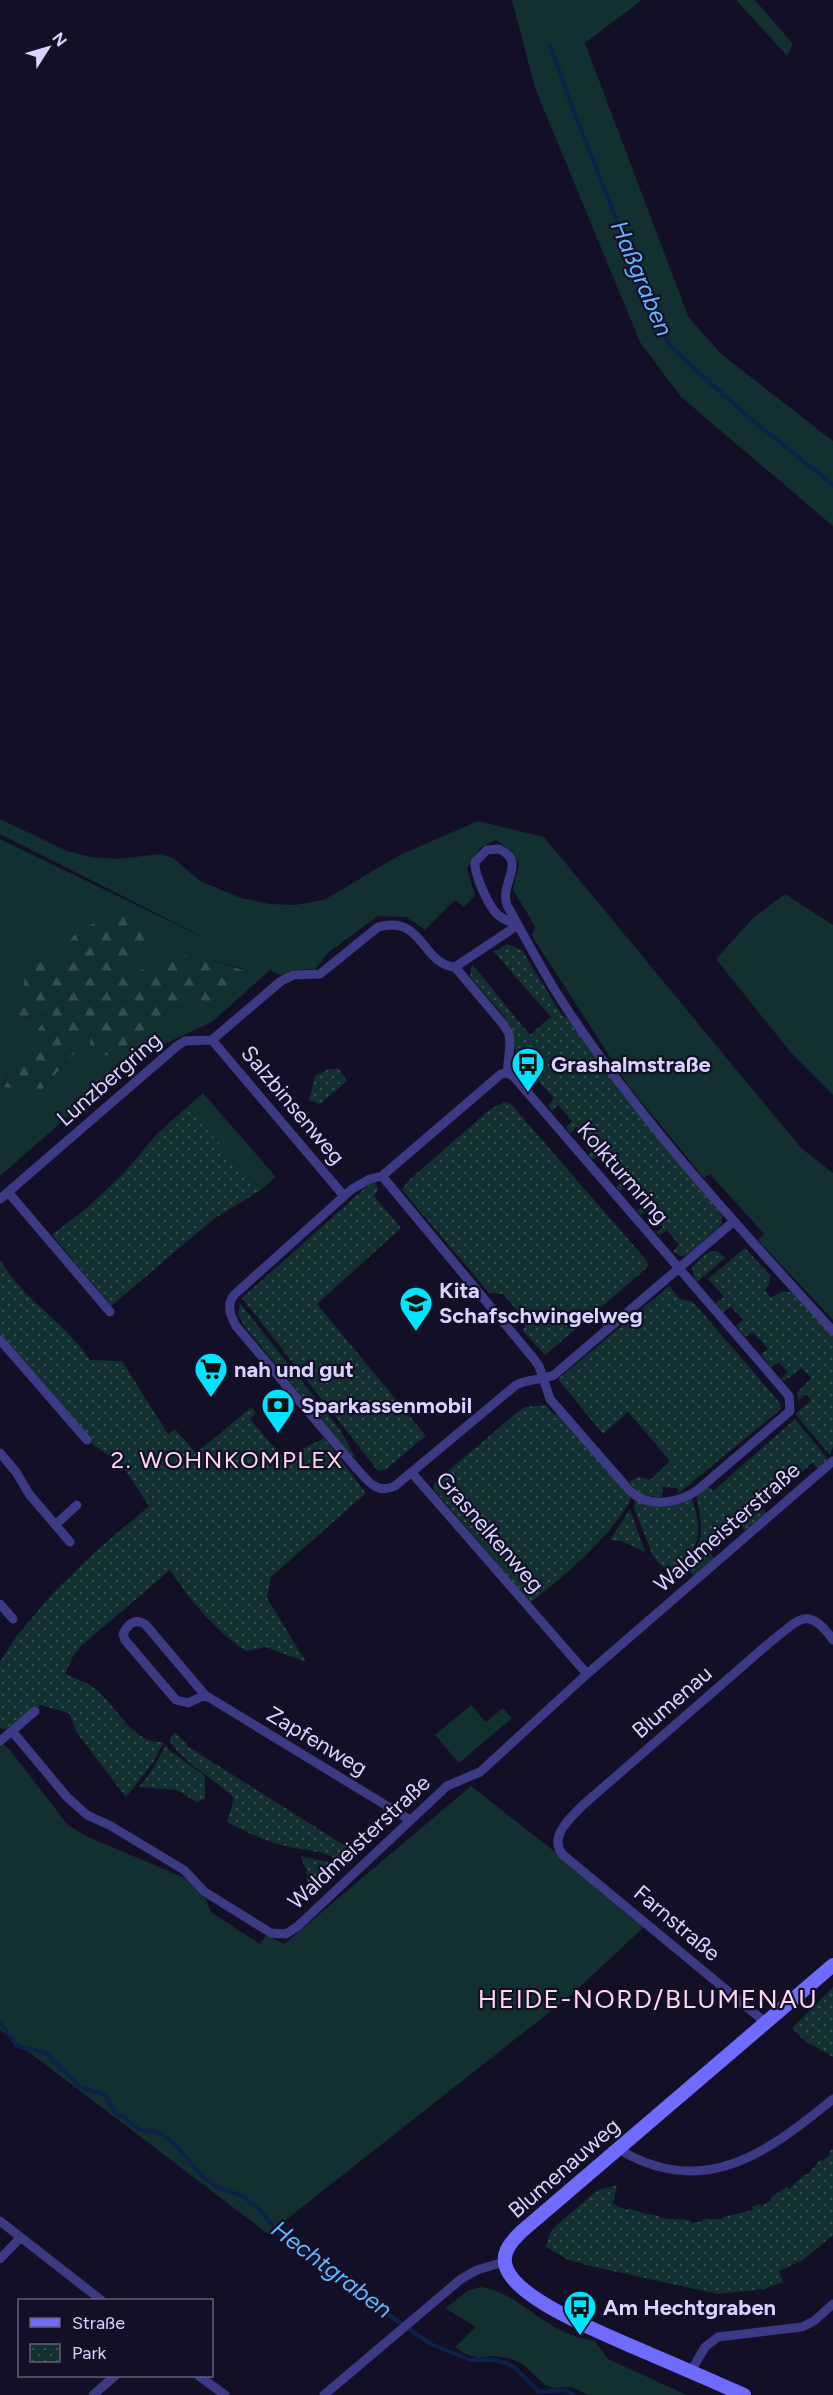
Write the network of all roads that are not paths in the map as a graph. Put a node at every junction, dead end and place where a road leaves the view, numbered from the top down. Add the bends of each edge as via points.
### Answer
1 (518, 925) junction
2 (455, 967) junction
3 (213, 1040) junction
4 (507, 1073) junction
5 (382, 1176) junction
6 (4, 1196) edge
7 (344, 1196) junction
8 (734, 1221) junction
9 (679, 1269) junction
10 (110, 1312) dead end
11 (833, 1331) edge
12 (0, 1340) edge
13 (543, 1379) junction
14 (87, 1440) dead end
15 (0, 1453) edge
16 (833, 1461) edge
17 (412, 1473) junction
18 (77, 1505) dead end
19 (55, 1525) junction
20 (70, 1542) dead end
21 (0, 1604) edge
22 (13, 1619) dead end
23 (833, 1640) edge
24 (587, 1674) junction
25 (205, 1695) junction
26 (35, 1711) dead end
27 (12, 1731) junction
28 (0, 1741) edge
29 (410, 1820) junction
30 (562, 1854) joint
31 (833, 1965) edge
32 (765, 2022) junction
33 (833, 2099) edge
34 (618, 2149) junction
35 (0, 2221) edge
36 (20, 2238) junction
37 (0, 2259) edge
38 (504, 2262) junction
39 (98, 2299) edge
40 (833, 2304) edge
41 (691, 2371) junction
42 (114, 2377) edge
43 (200, 2377) edge
44 (93, 2395) edge
45 (225, 2395) edge
46 (324, 2395) edge
47 (744, 2395) edge

1 - 1 street via 504,897 513,867 511,858 499,849 487,850 475,862 477,875 495,912
1 - 2 street
1 - 8 street via 556,991 629,1096
2 - 3 street via 441,963 409,929 389,924 378,927 320,974 294,975 281,981
2 - 4 street via 509,1034
3 - 6 street, Lunzbergring via 185,1041 177,1046
3 - 7 street, Salzbinsenweg
4 - 5 street via 501,1074
4 - 9 street, Kolkturmring
5 - 7 street
5 - 13 street via 534,1359
6 - 10 street
7 - 17 street, Grasnelkenweg via 235,1294 229,1305 230,1316 373,1486 391,1488
8 - 9 street
8 - 11 street
9 - 13 street via 554,1375
9 - 13 street, Kolkturmring via 789,1396 790,1411 699,1489 682,1500 654,1502 638,1498 550,1399
12 - 14 street
13 - 17 street via 516,1385
15 - 19 street
16 - 24 street, Waldmeisterstraße
17 - 24 street, Grasnelkenweg
18 - 19 street
19 - 20 street
21 - 22 street
23 - 30 street, Blumenau via 819,1622 806,1618 768,1644 565,1823 557,1840
24 - 29 street, Waldmeisterstraße via 480,1772 447,1786
25 - 25 street, Zapfenweg via 145,1624 139,1621 127,1627 125,1640 176,1700 188,1703
25 - 29 street, Zapfenweg
26 - 27 street
27 - 28 street
27 - 29 street, Waldmeisterstraße via 79,1810 184,1870 211,1896 271,1933 286,1934 298,1926
30 - 32 street, Farnstraße
31 - 32 street, Blumenauweg
32 - 34 street, Blumenauweg
33 - 34 street via 780,2140 719,2169 692,2172 635,2159
34 - 38 street, Blumenauweg via 514,2239
35 - 36 street
36 - 37 street
36 - 39 street
38 - 41 street via 521,2286 555,2311
38 - 46 street via 467,2274
40 - 41 street via 802,2327 718,2337 705,2347
41 - 47 street
42 - 44 street
43 - 45 street

